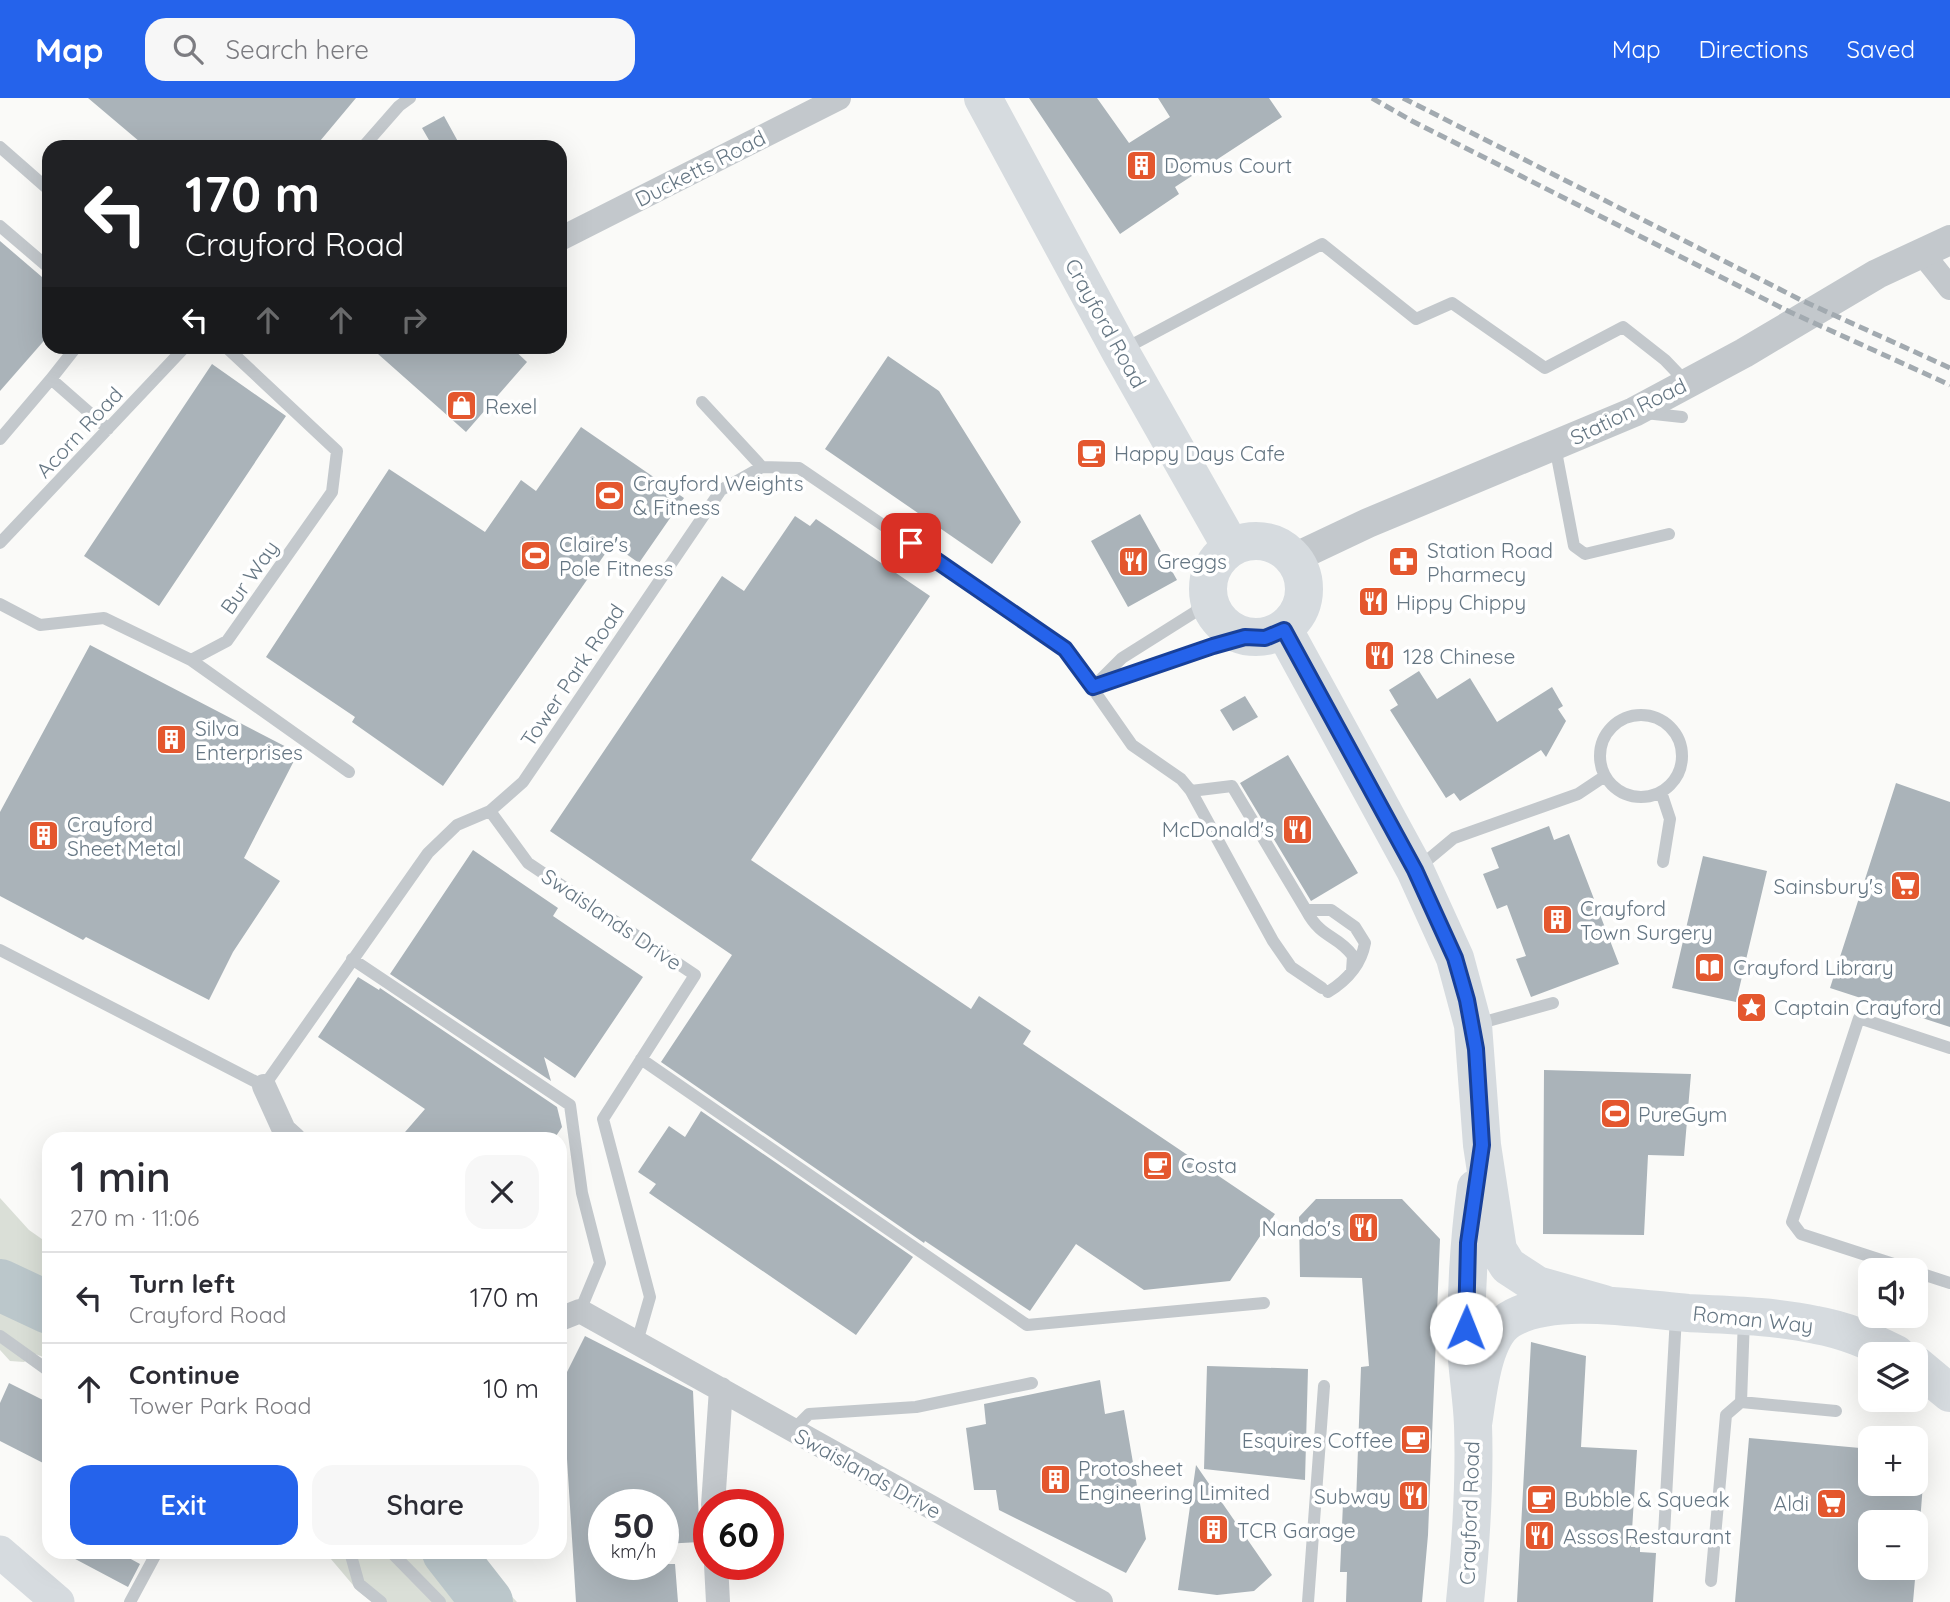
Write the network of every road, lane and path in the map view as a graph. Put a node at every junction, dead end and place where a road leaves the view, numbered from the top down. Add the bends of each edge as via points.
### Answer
1 (410, 98) edge
2 (839, 98) edge
3 (983, 98) edge
4 (369, 140) edge
5 (0, 147) edge
6 (42, 184) edge
7 (0, 226) edge
8 (567, 235) edge
9 (1950, 240) edge
10 (1922, 253) junction
11 (42, 262) edge
12 (1950, 288) edge
13 (1120, 351) junction
14 (71, 354) edge
15 (178, 354) edge
16 (234, 354) edge
17 (51, 379) junction
18 (1686, 382) junction
19 (702, 402) dead end
20 (1634, 412) junction
21 (1682, 417) dead end
22 (108, 429) junction
23 (0, 439) edge
24 (1555, 446) junction
25 (762, 467) junction
26 (1669, 534) dead end
27 (0, 543) edge
28 (1231, 547) junction
29 (1294, 558) junction
30 (1208, 595) junction
31 (0, 604) edge
32 (1284, 630) junction
33 (1245, 637) junction
34 (191, 660) junction
35 (1093, 687) junction
36 (349, 772) dead end
37 (1605, 776) junction
38 (1191, 791) junction
39 (1661, 792) junction
40 (490, 811) junction
41 (1663, 862) dead end
42 (1415, 870) junction
43 (1306, 910) junction
44 (0, 950) edge
45 (352, 959) junction
46 (1352, 971) junction
47 (1553, 1003) dead end
48 (1473, 1025) junction
49 (1950, 1048) edge
50 (642, 1059) junction
51 (264, 1086) junction
52 (283, 1132) edge
53 (1482, 1145) junction
54 (1874, 1258) edge
55 (1508, 1266) joint
56 (1928, 1276) edge
57 (1950, 1283) edge
58 (1264, 1303) dead end
59 (1604, 1304) junction
60 (1676, 1312) junction
61 (570, 1315) edge
62 (1744, 1317) junction
63 (1508, 1320) joint
64 (0, 1336) edge
65 (636, 1342) junction
66 (1872, 1342) edge
67 (42, 1366) edge
68 (1928, 1376) edge
69 (1032, 1383) dead end
70 (1324, 1387) dead end
71 (721, 1389) junction
72 (1950, 1393) edge
73 (1741, 1402) junction
74 (1836, 1411) dead end
75 (1473, 1424) junction
76 (792, 1431) junction
77 (714, 1489) edge
78 (1664, 1534) dead end
79 (0, 1552) edge
80 (153, 1559) edge
81 (352, 1559) edge
82 (398, 1559) edge
83 (717, 1580) edge
84 (1711, 1581) dead end
85 (58, 1602) edge
86 (130, 1602) edge
87 (381, 1602) edge
88 (440, 1602) edge
89 (718, 1602) edge
90 (1101, 1602) edge
91 (1308, 1602) edge
92 (1465, 1602) edge

1 - 4 lane
2 - 8 street, Ducketts Road
3 - 13 main road, Crayford Road
5 - 6 lane
7 - 11 lane
9 - 10 street, Station Road
10 - 12 street
10 - 18 street, Station Road
13 - 18 lane via 1322,244 1416,319 1452,303 1545,368 1623,327
13 - 28 main road, Crayford Road
14 - 17 lane
15 - 22 lane, Acorn Road
16 - 34 lane, Bur Way via 337,451 332,492 227,642
17 - 22 lane
17 - 23 lane
18 - 20 street, Station Road
19 - 25 lane
20 - 21 lane
20 - 24 street, Station Road
22 - 27 lane, Acorn Road
24 - 26 lane via 1574,546 1585,554
24 - 29 street, Station Road
25 - 35 lane via 799,468 1065,649
25 - 40 lane, Tower Park Road via 721,490 523,782
28 - 29 main road via 1265,541
28 - 30 main road via 1217,560 1209,577
29 - 32 main road via 1304,576 1305,596 1298,616
30 - 33 main road via 1214,614 1227,629
30 - 35 lane via 1195,612 1122,657
31 - 34 lane via 40,625 104,618
32 - 33 main road via 1265,638
32 - 42 main road, Crayford Road
33 - 35 lane
34 - 36 lane
35 - 38 lane via 1132,745
37 - 39 lane via 1613,786 1636,797
37 - 39 lane via 1600,751 1610,728 1633,716 1658,719 1676,736 1681,761 1671,784
37 - 42 lane via 1578,794 1454,838
38 - 43 lane via 1232,786
38 - 46 lane via 1291,967 1325,990 1345,982
39 - 41 lane via 1670,819
40 - 45 lane, Tower Park Road via 457,825 428,853
40 - 50 lane, Swaislands Drive via 528,863 695,975
42 - 48 main road, Crayford Road via 1455,958
43 - 46 lane via 1321,931 1345,945 1353,956
43 - 46 lane via 1331,910 1355,927 1365,943
44 - 51 lane
45 - 51 lane, Tower Park Road
45 - 61 lane via 570,1105 582,1193 600,1263
47 - 48 lane
48 - 53 main road, Crayford Road
49 - 54 lane via 1859,1018 1792,1222 1801,1234
50 - 58 lane via 1027,1325
50 - 65 lane, Swaislands Drive via 603,1119 650,1297
51 - 52 street
53 - 55 main road, Crayford Road via 1498,1250
53 - 75 main road, Crayford Road via 1468,1243 1466,1347
55 - 59 main road, Roman Way via 1537,1285
56 - 57 lane
59 - 60 main road, Roman Way
59 - 63 main road, Roman Way via 1530,1311
60 - 62 main road, Roman Way
60 - 78 lane
61 - 65 street, Swaislands Drive
62 - 66 main road, Roman Way via 1826,1327
62 - 73 lane
63 - 75 main road, Crayford Road via 1495,1334 1486,1356
64 - 67 lane
65 - 71 street, Swaislands Drive
68 - 72 main road
69 - 76 lane via 916,1406 809,1414
70 - 91 lane
71 - 76 street, Swaislands Drive
71 - 77 street
73 - 74 lane
73 - 84 lane via 1726,1415
75 - 92 main road, Crayford Road
76 - 90 street, Swaislands Drive
79 - 85 main road
80 - 86 lane
81 - 87 lane via 359,1584
82 - 88 lane
83 - 89 street

